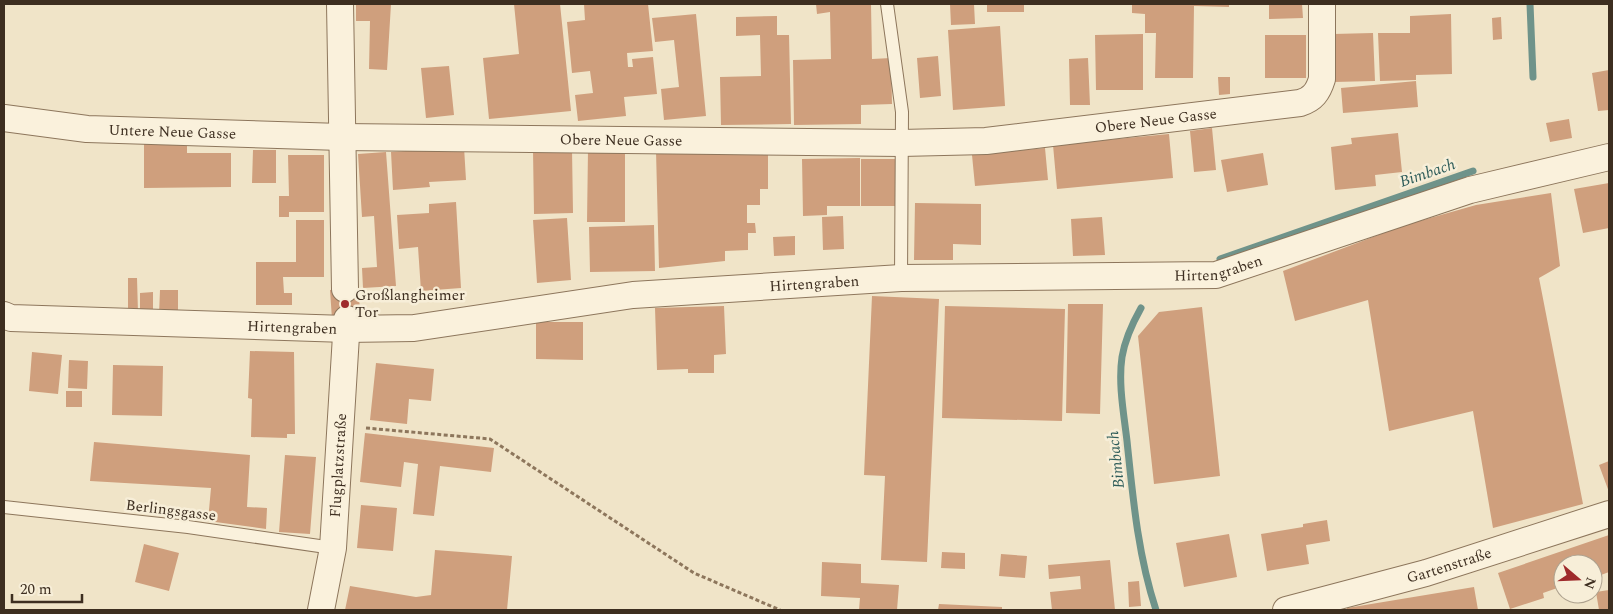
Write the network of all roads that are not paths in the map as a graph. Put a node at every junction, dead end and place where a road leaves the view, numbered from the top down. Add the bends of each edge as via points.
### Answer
1 (340, 4) edge
2 (887, 4) edge
3 (1322, 4) edge
4 (4, 118) edge
5 (341, 137) junction
6 (901, 143) junction
7 (1609, 157) edge
8 (901, 278) junction
9 (345, 288) dead end
10 (4, 315) edge
11 (346, 324) junction
12 (4, 507) edge
13 (1609, 514) edge
14 (333, 548) junction
15 (321, 610) edge
16 (1286, 610) edge

1 - 5 street
2 - 6 lane via 902,112
3 - 6 street, Obere Neue Gasse via 1322,79 1319,90 1310,100 986,141
4 - 5 street, Untere Neue Gasse via 87,129
5 - 6 street, Obere Neue Gasse
5 - 9 street
6 - 8 lane
7 - 8 street, Hirtengraben via 1470,190 1216,275
8 - 11 street, Hirtengraben via 633,295 414,328
10 - 11 street, Hirtengraben via 12,318
11 - 14 street, Flugplatzstraße
12 - 14 lane, Berlingsgasse via 188,527
13 - 16 street, Gartenstraße via 1426,573
14 - 15 street, Flugplatzstraße

